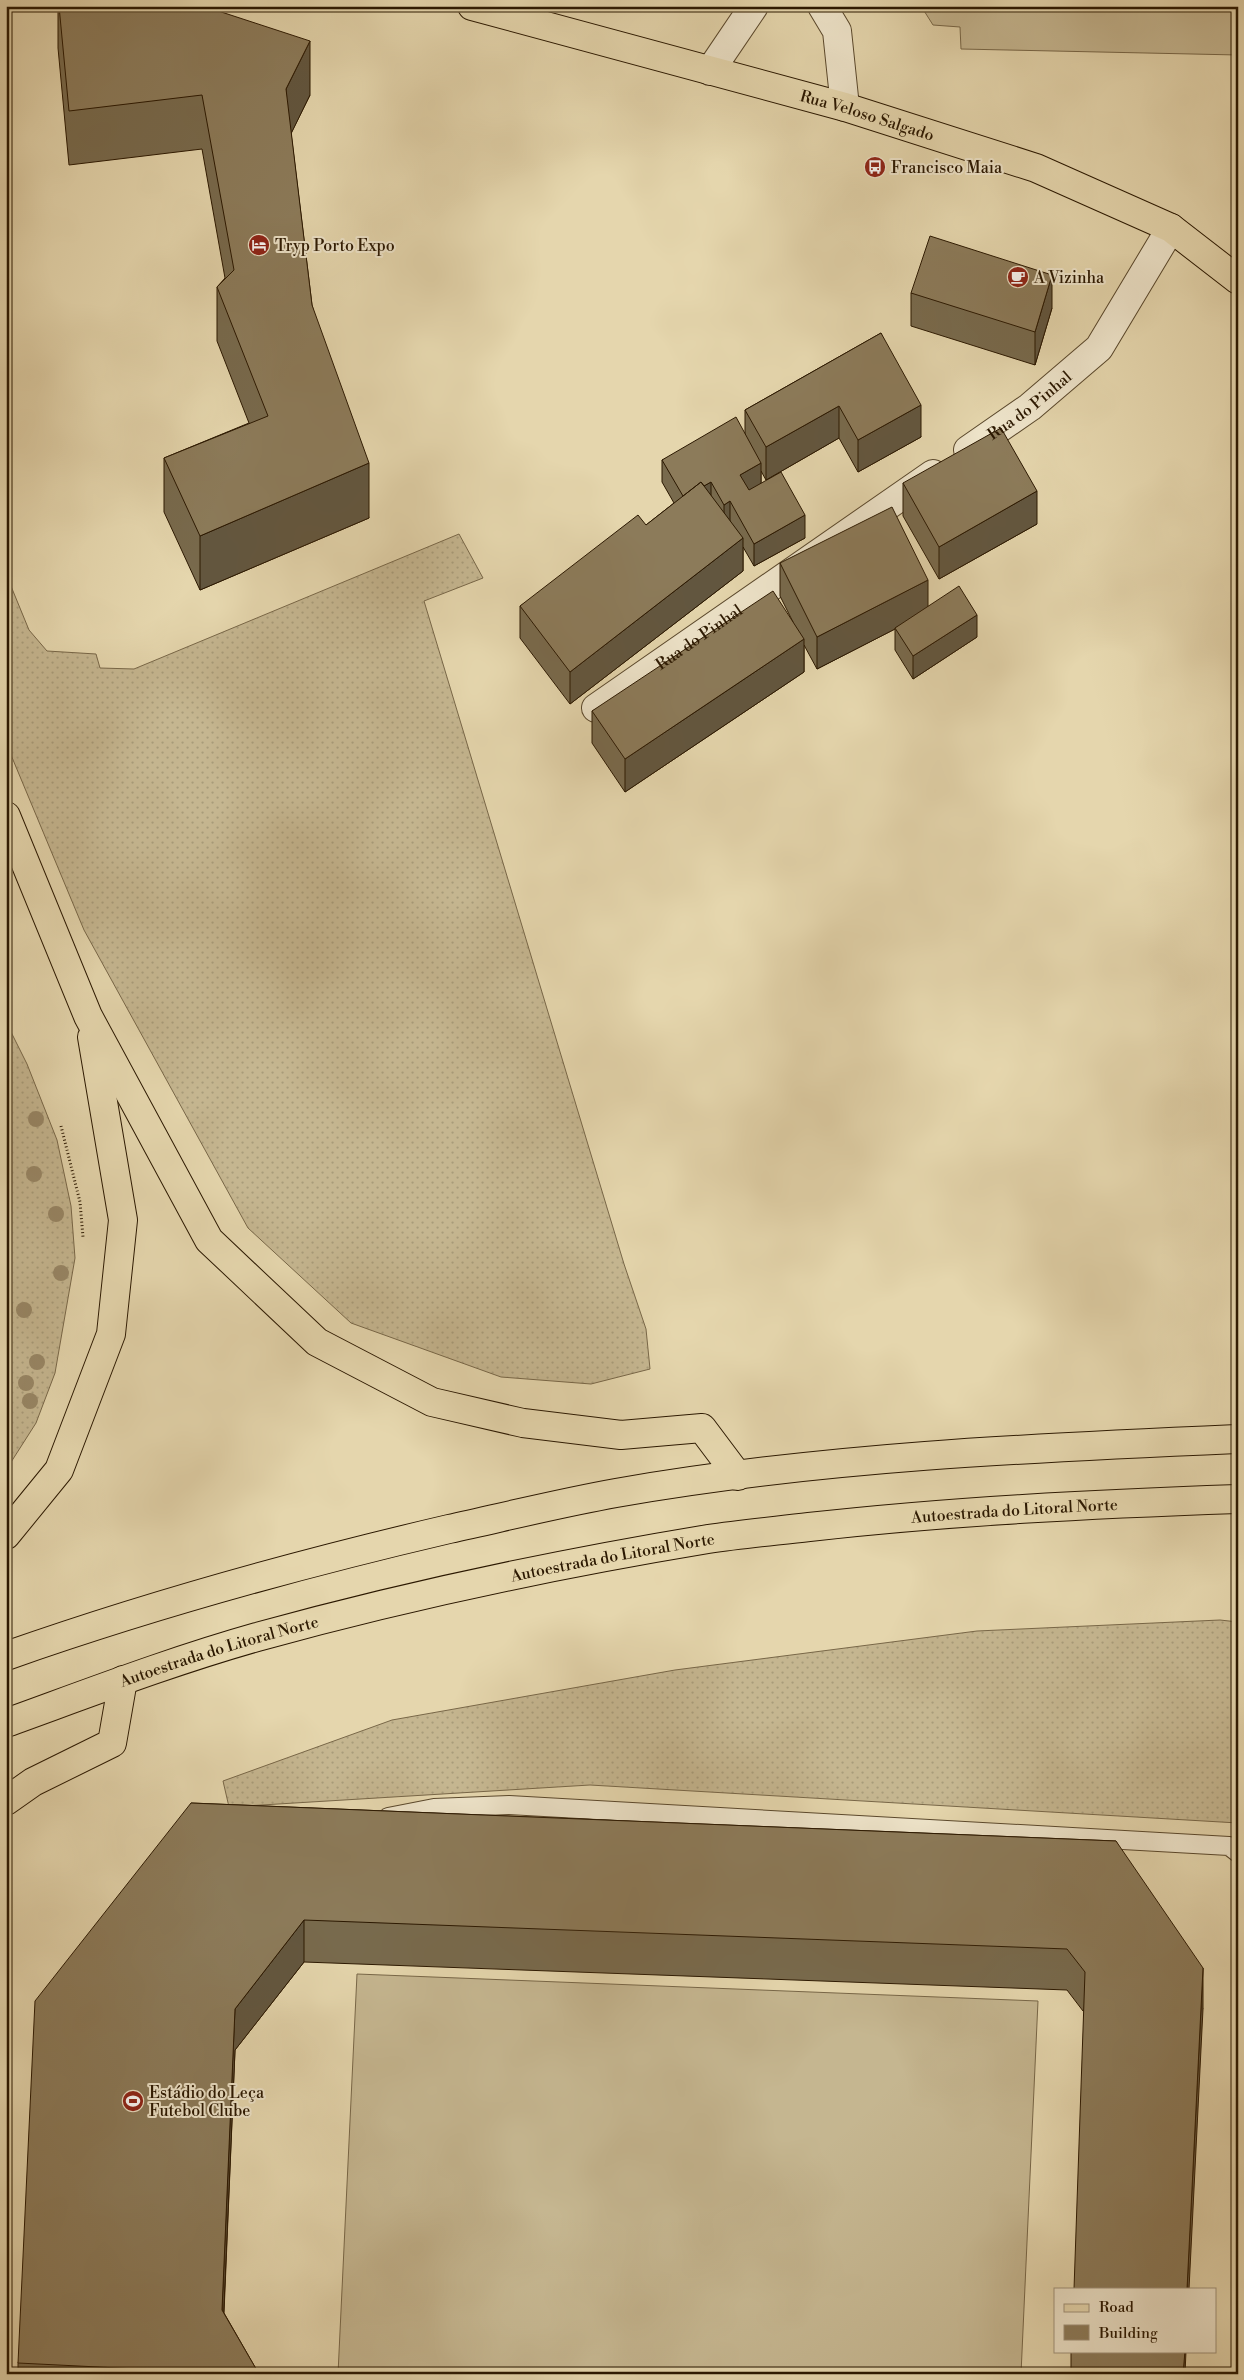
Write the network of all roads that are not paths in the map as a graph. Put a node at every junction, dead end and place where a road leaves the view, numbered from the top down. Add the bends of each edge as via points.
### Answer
1 (472, 6) edge
2 (754, 6) edge
3 (822, 6) edge
4 (710, 71) junction
5 (845, 107) junction
6 (1171, 228) junction
7 (1238, 280) edge
8 (596, 708) edge
9 (6, 816) edge
10 (88, 1016) junction
11 (1238, 1439) edge
12 (738, 1476) junction
13 (1238, 1499) edge
14 (6, 1535) edge
15 (6, 1656) edge
16 (124, 1680) junction
17 (6, 1723) edge
18 (6, 1801) edge
19 (370, 1820) edge
20 (1238, 1854) edge

1 - 4 main road, Rua Veloso Salgado
2 - 4 street
3 - 5 street via 837,31
4 - 5 main road, Rua Veloso Salgado
5 - 6 main road, Rua Veloso Salgado via 1036,168
6 - 7 main road, Rua Veloso Salgado
6 - 8 street, Rua do Pinhal via 1099,348 1030,408
9 - 10 main road
10 - 12 main road via 209,1240 316,1342 432,1402 523,1423 621,1435 702,1428
10 - 14 main road via 122,1220 111,1334 59,1470
11 - 12 main road via 1005,1450
12 - 15 main road via 615,1494 346,1553 201,1592
13 - 16 main road, Autoestrada do Litoral Norte via 928,1514 711,1538 395,1600 254,1638
16 - 17 main road, Autoestrada do Litoral Norte
16 - 18 main road via 112,1743 33,1782
19 - 20 lane via 434,1808 510,1805 1229,1846

